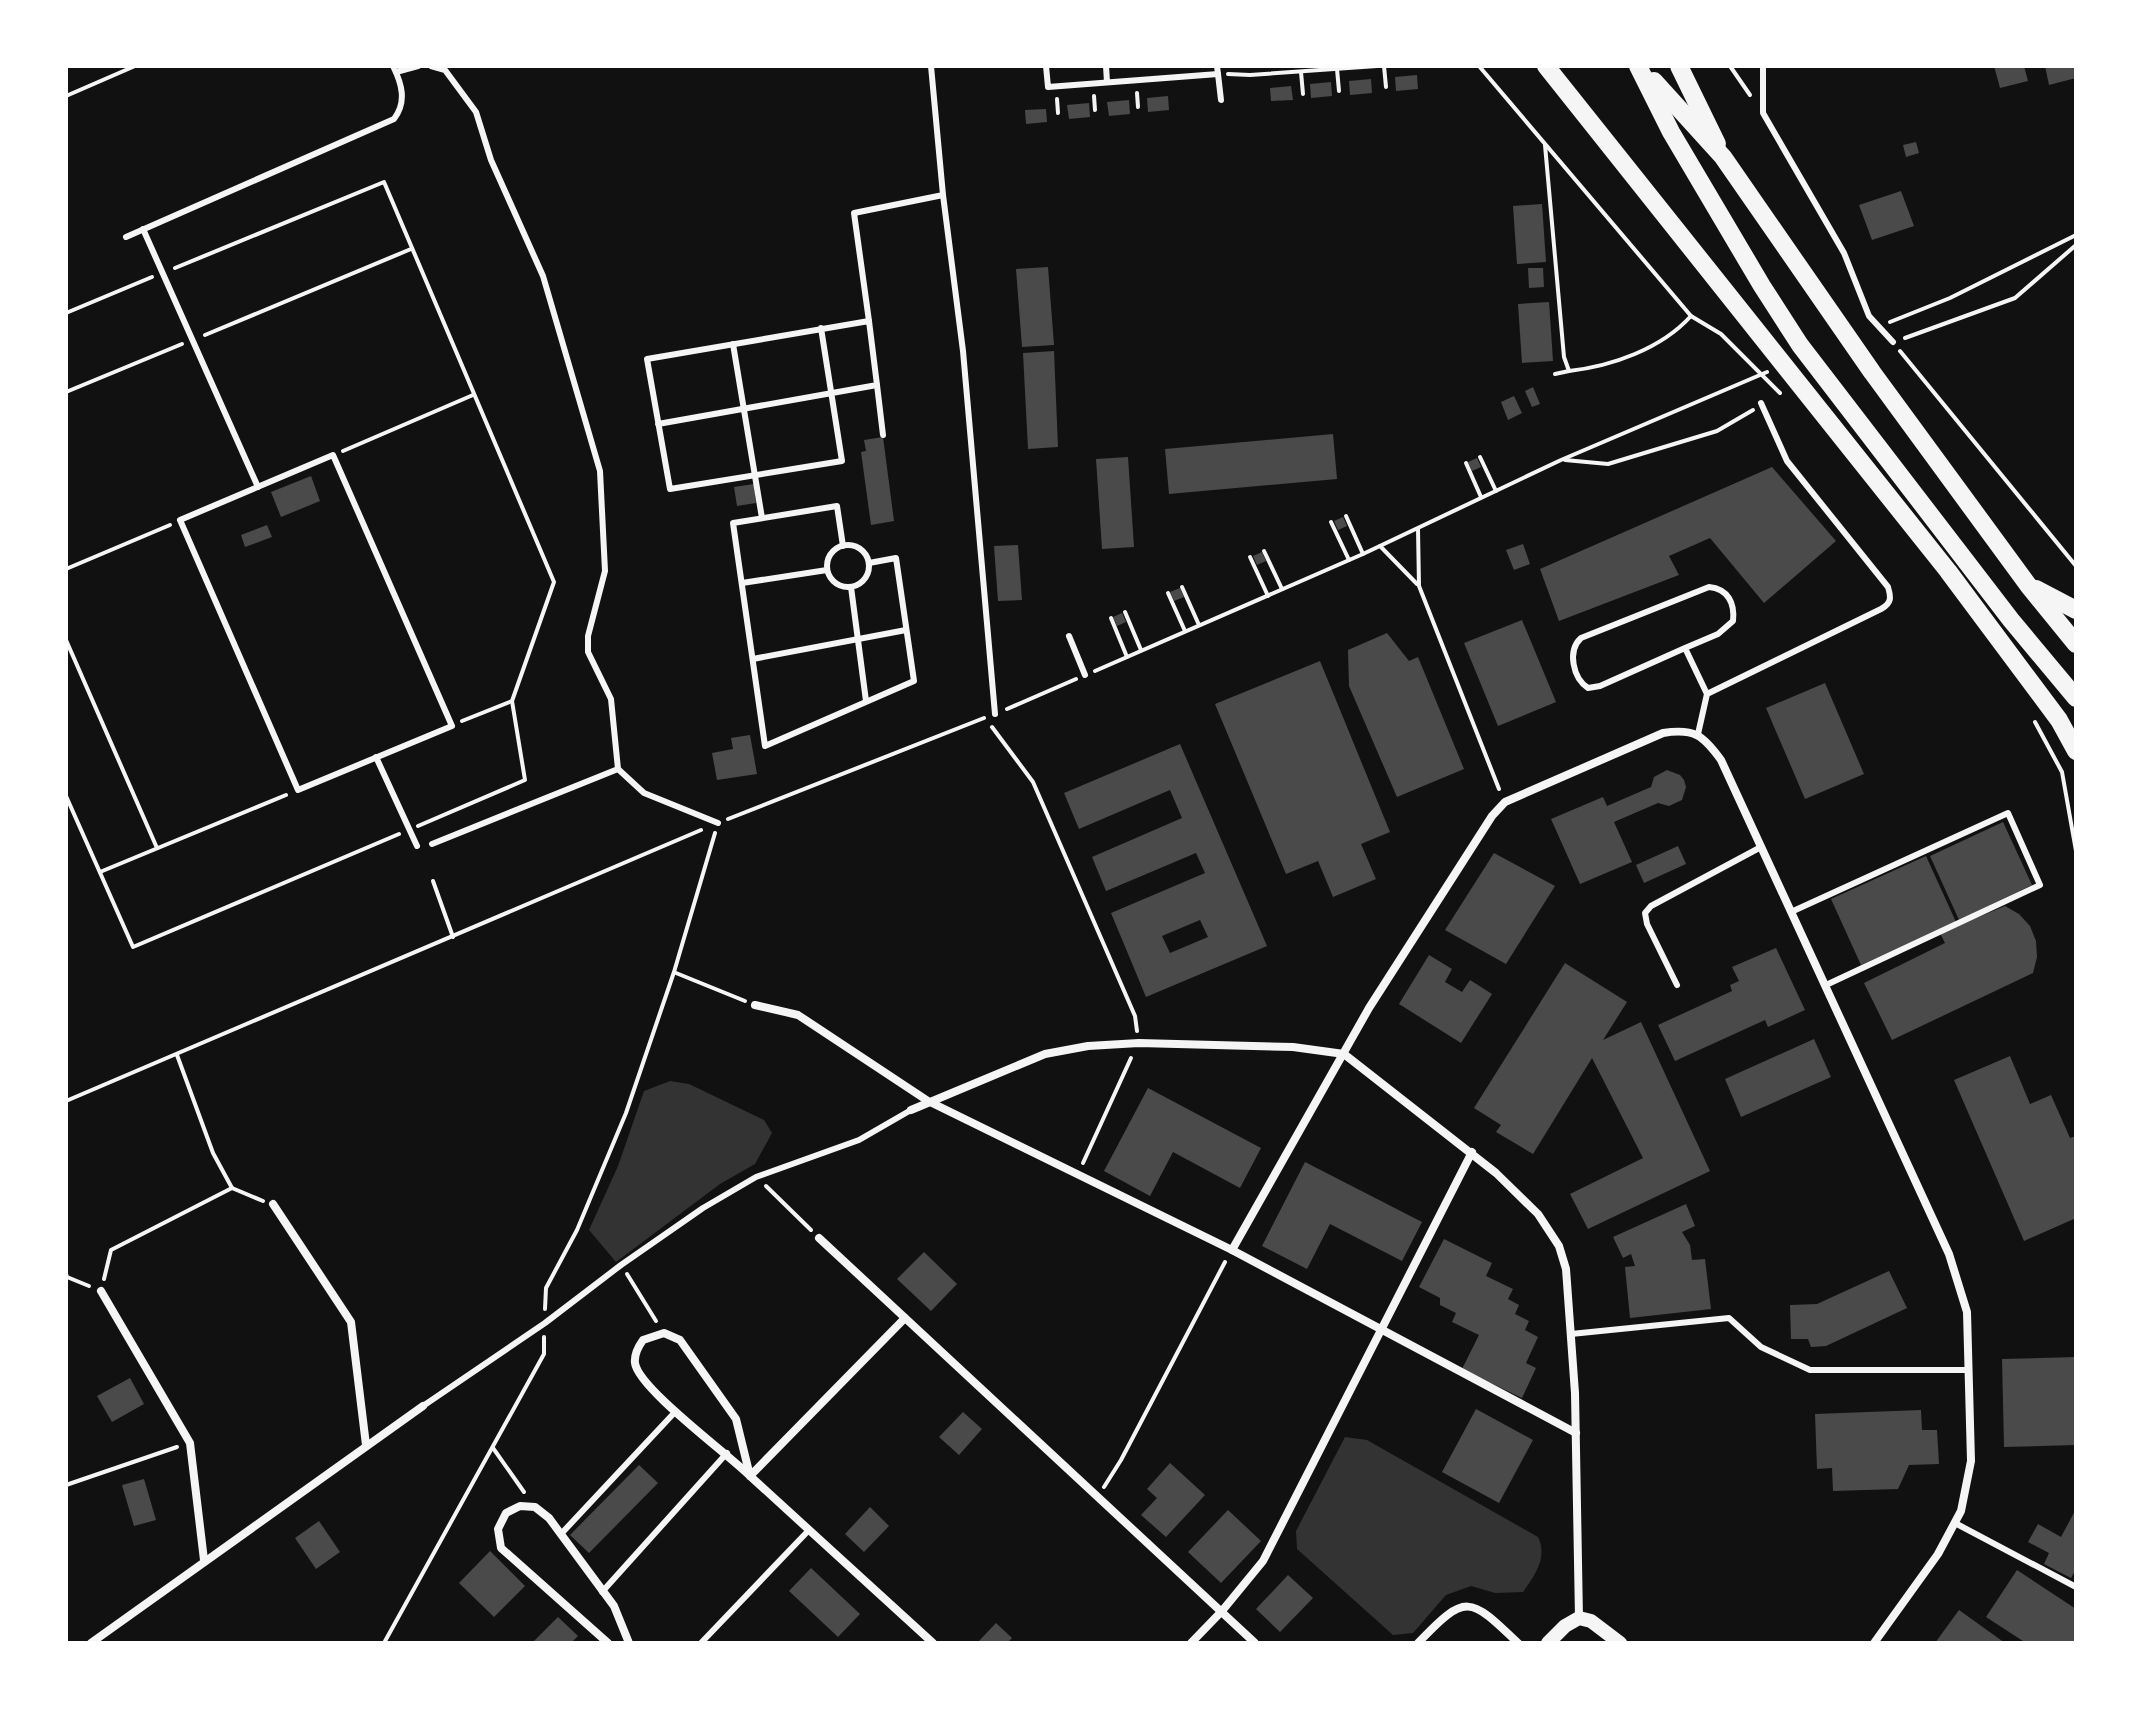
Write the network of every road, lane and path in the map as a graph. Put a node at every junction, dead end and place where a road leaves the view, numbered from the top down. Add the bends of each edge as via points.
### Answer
1 (135, 66) edge
2 (418, 66) edge
3 (431, 66) edge
4 (931, 66) edge
5 (1046, 66) edge
6 (1106, 66) edge
7 (1167, 66) edge
8 (1377, 66) edge
9 (1384, 66) edge
10 (1479, 66) edge
11 (1546, 66) edge
12 (1639, 66) edge
13 (1679, 66) edge
14 (1730, 66) edge
15 (1763, 66) edge
16 (1347, 67) edge
17 (395, 69) edge
18 (1337, 69) junction
19 (1217, 70) edge
20 (1301, 72) junction
21 (1168, 78) junction
22 (1107, 82) junction
23 (1386, 87) dead end
24 (1339, 91) dead end
25 (1303, 94) dead end
26 (66, 96) edge
27 (1221, 100) dead end
28 (1763, 113) junction
29 (1545, 142) junction
30 (1723, 157) junction
31 (943, 195) junction
32 (143, 229) junction
33 (2076, 235) edge
34 (126, 237) dead end
35 (2076, 245) edge
36 (411, 248) junction
37 (1556, 265) junction
38 (1546, 266) dead end
39 (162, 273) junction
40 (1559, 296) junction
41 (1549, 297) dead end
42 (1950, 298) dead end
43 (66, 313) edge
44 (1691, 316) junction
45 (869, 321) junction
46 (821, 328) junction
47 (192, 340) junction
48 (1893, 342) junction
49 (733, 344) junction
50 (1569, 371) junction
51 (1555, 374) dead end
52 (877, 385) junction
53 (1774, 388) junction
54 (66, 392) edge
55 (831, 393) junction
56 (473, 395) junction
57 (1787, 399) dead end
58 (1696, 401) dead end
59 (1761, 403) junction
60 (743, 408) junction
61 (658, 424) junction
62 (883, 435) dead end
63 (333, 455) junction
64 (1480, 457) dead end
65 (1561, 460) junction
66 (1466, 463) dead end
67 (755, 475) junction
68 (258, 487) junction
69 (1496, 491) junction
70 (1482, 498) junction
71 (1346, 516) dead end
72 (762, 518) junction
73 (180, 520) junction
74 (1331, 522) dead end
75 (1418, 528) junction
76 (843, 546) junction
77 (1380, 546) junction
78 (1264, 551) dead end
79 (1363, 554) junction
80 (1250, 557) dead end
81 (1349, 560) junction
82 (869, 563) junction
83 (2076, 566) edge
84 (66, 569) edge
85 (827, 570) junction
86 (1948, 571) junction
87 (742, 583) junction
88 (2028, 585) junction
89 (1419, 586) junction
90 (851, 587) junction
91 (1182, 587) dead end
92 (1282, 590) junction
93 (1168, 593) dead end
94 (1268, 596) junction
95 (2076, 610) edge
96 (1125, 612) dead end
97 (1111, 618) dead end
98 (2011, 620) junction
99 (1199, 626) junction
100 (906, 630) junction
101 (1185, 632) junction
102 (1069, 636) dead end
103 (858, 639) junction
104 (66, 640) edge
105 (2076, 644) edge
106 (1685, 648) junction
107 (1141, 651) junction
108 (1127, 657) junction
109 (753, 659) junction
110 (1085, 675) junction
111 (1707, 694) junction
112 (2076, 698) edge
113 (512, 701) junction
114 (866, 701) junction
115 (2029, 712) dead end
116 (995, 714) junction
117 (985, 717) junction
118 (452, 726) junction
119 (1698, 734) junction
120 (2076, 751) edge
121 (376, 757) junction
122 (618, 769) junction
123 (298, 790) junction
124 (66, 796) edge
125 (1505, 802) junction
126 (718, 823) junction
127 (409, 829) junction
128 (432, 844) dead end
129 (417, 846) dead end
130 (1761, 847) junction
131 (157, 848) junction
132 (2076, 851) edge
133 (100, 872) junction
134 (433, 881) dead end
135 (1791, 912) junction
136 (453, 937) junction
137 (674, 972) junction
138 (1677, 985) dead end
139 (1826, 985) junction
140 (755, 1005) joint
141 (1139, 1043) junction
142 (1344, 1054) junction
143 (177, 1055) junction
144 (66, 1101) edge
145 (928, 1101) junction
146 (911, 1110) joint
147 (1472, 1152) junction
148 (1076, 1176) junction
149 (756, 1177) junction
150 (232, 1188) junction
151 (273, 1204) joint
152 (819, 1238) joint
153 (1232, 1250) junction
154 (621, 1265) junction
155 (66, 1274) edge
156 (101, 1291) junction
157 (905, 1318) junction
158 (545, 1323) junction
159 (1380, 1328) junction
160 (664, 1333) junction
161 (1571, 1334) junction
162 (1968, 1370) junction
163 (423, 1406) joint
164 (675, 1412) junction
165 (1576, 1433) junction
166 (190, 1443) junction
167 (366, 1445) junction
168 (493, 1448) junction
169 (727, 1453) junction
170 (750, 1476) junction
171 (66, 1485) edge
172 (1097, 1496) junction
173 (535, 1507) junction
174 (1955, 1523) junction
175 (809, 1530) junction
176 (561, 1534) junction
177 (204, 1560) junction
178 (2076, 1587) edge
179 (602, 1592) junction
180 (1222, 1611) junction
181 (1579, 1618) junction
182 (386, 1642) edge
183 (91, 1643) edge
184 (608, 1643) edge
185 (629, 1643) edge
186 (701, 1643) edge
187 (933, 1643) edge
188 (1191, 1643) edge
189 (1255, 1643) edge
190 (1418, 1643) edge
191 (1518, 1643) edge
192 (1548, 1643) edge
193 (1620, 1643) edge
194 (1874, 1643) edge

1 - 26 path
2 - 17 lane
3 - 122 lane via 445,70 476,112 491,160 543,276 600,471 605,571 588,652 611,699
4 - 31 lane
5 - 22 lane via 1048,87
6 - 22 lane
7 - 21 lane
8 - 16 path
9 - 23 path
10 - 29 path
11 - 86 highway
12 - 30 highway
12 - 98 highway via 1671,132 1800,345
13 - 30 highway
14 - 28 path
15 - 28 lane
16 - 18 path
17 - 32 lane via 403,99 394,119
18 - 20 path
18 - 24 path
19 - 20 path via 1250,75
19 - 21 lane
19 - 27 lane
20 - 25 path
21 - 22 lane
28 - 48 lane via 1844,253 1869,316
29 - 37 path
29 - 44 path
30 - 88 highway
31 - 45 lane via 854,213
31 - 116 lane via 963,351
32 - 34 lane
32 - 39 lane
33 - 42 path
35 - 48 path via 2015,298
36 - 39 path via 384,182
36 - 47 path
36 - 56 path
37 - 38 path
37 - 40 path
39 - 43 path
39 - 47 lane
40 - 41 path
40 - 50 path
44 - 50 path via 1671,335 1606,367
44 - 53 path via 1721,334
45 - 46 lane
45 - 52 lane
46 - 49 lane
46 - 55 lane
47 - 54 path
47 - 68 lane
48 - 83 path
49 - 60 lane
49 - 61 lane via 647,359
50 - 51 path
52 - 55 lane
52 - 62 lane
53 - 57 path
53 - 59 path
55 - 60 lane
55 - 67 lane via 842,461
56 - 63 path
56 - 113 path via 554,582
58 - 65 path
59 - 65 path via 1717,431 1667,448 1608,464
59 - 111 lane via 1787,461 1888,587 1891,598 1881,609
60 - 61 lane
60 - 67 lane
61 - 67 lane via 670,489
63 - 68 lane
63 - 118 lane
64 - 69 path
65 - 69 path
66 - 70 path
67 - 72 lane
68 - 73 lane
69 - 70 path
70 - 75 path
71 - 79 path
72 - 76 lane via 837,506
72 - 87 lane via 733,523
73 - 84 path
73 - 123 lane
74 - 81 path
75 - 77 path
75 - 89 path
76 - 82 lane via 859,549
76 - 85 lane via 831,553
77 - 79 path
77 - 89 path
78 - 92 path
79 - 81 path
80 - 94 path
81 - 92 path
82 - 90 lane via 866,577
82 - 100 lane via 896,558
85 - 87 lane
85 - 90 lane via 833,582
86 - 98 highway
86 - 120 highway via 2059,720
87 - 109 lane
88 - 95 highway
88 - 105 highway
89 - 125 path
90 - 103 lane
91 - 99 path
92 - 94 path
93 - 101 path
94 - 99 path
96 - 107 path
97 - 108 path
98 - 112 highway
99 - 101 path
100 - 103 lane
100 - 114 lane via 914,681
101 - 107 path
102 - 110 lane
103 - 109 lane
103 - 114 lane
104 - 131 path
106 - 106 lane via 1733,621 1729,596 1720,588 1709,587 1581,638 1571,654 1581,683 1588,688
106 - 111 lane
107 - 108 path
108 - 110 path
109 - 114 lane via 765,746
110 - 116 path
111 - 119 lane
113 - 118 path
113 - 127 path via 525,780
115 - 132 path via 2062,772
116 - 117 path
117 - 126 path
117 - 141 path via 1033,782 1135,1016
118 - 121 lane
119 - 125 street via 1663,733
119 - 130 street via 1721,760
121 - 123 lane
121 - 127 lane
122 - 126 lane via 644,793
122 - 128 lane
123 - 131 path
124 - 133 path
125 - 142 street
126 - 136 path
126 - 137 path
127 - 129 lane
127 - 133 path via 133,947
130 - 135 street
130 - 138 lane via 1645,913
131 - 133 path
134 - 136 path
135 - 139 street
135 - 139 lane via 2008,813 2040,885
136 - 143 path
137 - 140 path
137 - 158 path via 626,1113 577,1230 546,1288
139 - 162 street via 1949,1254 1967,1312
140 - 145 street via 798,1015
141 - 142 street via 1293,1047
141 - 145 street via 1045,1054
141 - 148 path
142 - 147 street
142 - 153 street
143 - 144 path
143 - 150 path via 213,1153
145 - 146 street
145 - 148 street
146 - 149 lane via 859,1140
147 - 159 street
147 - 161 street via 1538,1214 1559,1246
148 - 153 street
149 - 152 path
149 - 154 lane
150 - 151 path
150 - 156 path via 111,1250
151 - 167 street via 351,1322
152 - 157 street
153 - 159 street
153 - 172 path
154 - 158 lane
154 - 160 path
155 - 156 path
156 - 166 street
157 - 170 street
157 - 172 street
158 - 163 lane
158 - 168 path via 544,1354
159 - 165 street
159 - 180 street via 1263,1561
160 - 164 street via 643,1340 634,1362 640,1378
160 - 170 street via 680,1340 736,1419
161 - 162 lane via 1729,1318 1761,1347 1810,1370
161 - 165 street
162 - 174 street via 1971,1461
163 - 167 street
164 - 169 street
164 - 176 lane
165 - 181 street
166 - 171 path
166 - 177 street
167 - 177 street
168 - 173 path
168 - 182 path
169 - 170 street
169 - 179 lane
170 - 175 street
172 - 180 street
173 - 176 street
173 - 184 street via 520,1506 506,1513 498,1529 501,1548
174 - 178 lane
174 - 194 street
175 - 186 lane
175 - 187 street
176 - 179 street
177 - 183 street
179 - 185 street via 614,1606
180 - 188 street
180 - 189 street
181 - 192 street
181 - 193 street
190 - 191 street via 1445,1614 1466,1606 1484,1610

